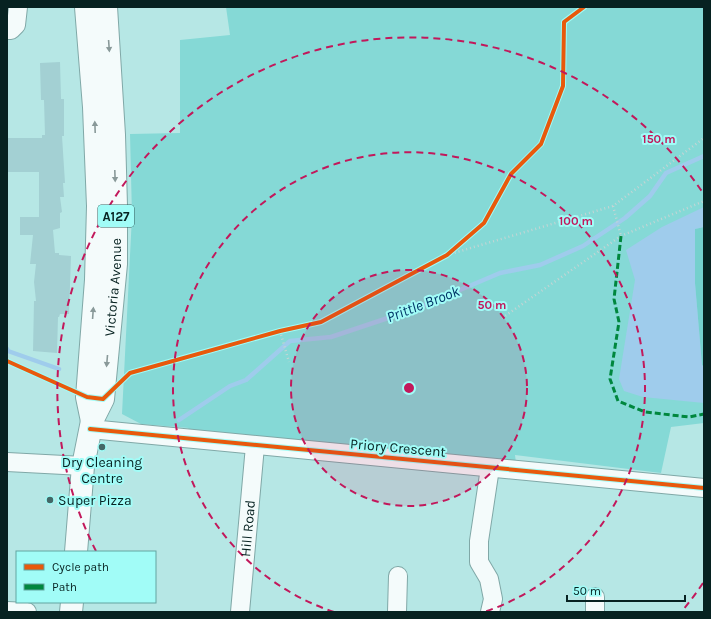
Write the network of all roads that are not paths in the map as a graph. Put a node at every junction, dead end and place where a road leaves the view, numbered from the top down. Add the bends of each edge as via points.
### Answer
1 (18, 7) edge
2 (86, 7) edge
3 (106, 7) edge
4 (7, 30) edge
5 (91, 425) junction
6 (255, 446) junction
7 (7, 462) edge
8 (83, 466) junction
9 (490, 468) junction
10 (704, 488) edge
11 (76, 551) edge
12 (398, 576) dead end
13 (7, 611) edge
14 (27, 612) edge
15 (240, 612) edge
16 (397, 612) edge
17 (490, 612) edge

1 - 4 street via 16,25
5 -> 2 highway, Victoria Avenue / A127 via 87,397 96,280 98,206
3 -> 5 highway, Victoria Avenue / A127 via 114,135 116,264 103,399
5 - 6 street, Priory Crescent
5 - 8 highway, Victoria Avenue / A127
6 - 9 street, Priory Crescent
6 - 15 street, Hill Road
7 - 8 street
8 - 11 highway, Victoria Avenue / A127
9 - 10 street, Priory Crescent
9 - 17 street via 478,541 479,562 489,579 493,599
12 - 16 street
13 - 14 street

